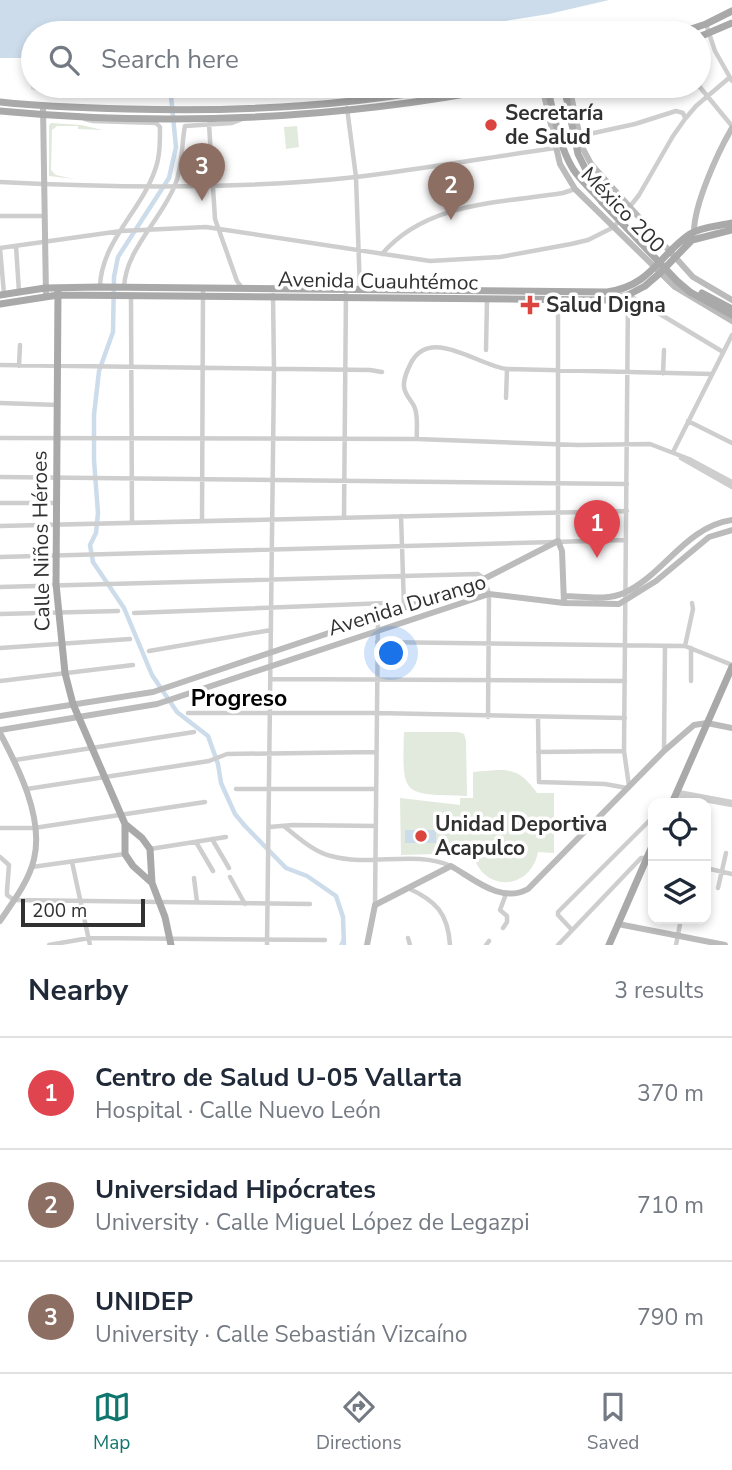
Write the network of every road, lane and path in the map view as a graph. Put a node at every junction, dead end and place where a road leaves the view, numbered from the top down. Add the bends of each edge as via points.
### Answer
1 (732, 11) edge
2 (711, 22) edge
3 (732, 23) edge
4 (711, 33) edge
5 (711, 39) edge
6 (731, 79) edge
7 (711, 93) edge
8 (362, 98) edge
9 (448, 98) edge
10 (545, 98) edge
11 (550, 98) edge
12 (566, 98) edge
13 (572, 98) edge
14 (705, 98) edge
15 (707, 98) edge
16 (347, 100) junction
17 (0, 102) edge
18 (0, 111) edge
19 (43, 111) junction
20 (348, 111) junction
21 (249, 116) junction
22 (161, 118) junction
23 (183, 118) junction
24 (685, 119) junction
25 (209, 124) junction
26 (732, 127) edge
27 (580, 136) junction
28 (556, 148) junction
29 (356, 177) junction
30 (0, 182) edge
31 (44, 184) junction
32 (213, 185) junction
33 (173, 186) junction
34 (150, 187) junction
35 (575, 188) junction
36 (604, 200) junction
37 (630, 207) junction
38 (0, 216) edge
39 (46, 216) junction
40 (732, 223) edge
41 (614, 227) junction
42 (150, 229) junction
43 (218, 229) junction
44 (732, 230) edge
45 (122, 231) junction
46 (694, 232) junction
47 (45, 241) junction
48 (16, 246) junction
49 (0, 248) edge
50 (360, 250) junction
51 (382, 254) junction
52 (673, 255) junction
53 (658, 271) junction
54 (100, 287) junction
55 (269, 288) junction
56 (243, 289) junction
57 (121, 290) junction
58 (692, 290) junction
59 (59, 291) junction
60 (109, 291) junction
61 (19, 292) junction
62 (45, 293) junction
63 (203, 293) junction
64 (2, 294) edge
65 (346, 294) junction
66 (360, 294) junction
67 (629, 295) junction
68 (131, 296) junction
69 (274, 298) junction
70 (487, 300) junction
71 (558, 300) junction
72 (732, 300) edge
73 (0, 304) edge
74 (732, 309) edge
75 (732, 315) edge
76 (732, 321) edge
77 (732, 335) edge
78 (20, 345) dead end
79 (486, 350) dead end
80 (664, 350) dead end
81 (723, 352) junction
82 (0, 365) edge
83 (19, 366) junction
84 (58, 367) junction
85 (131, 368) junction
86 (202, 368) junction
87 (345, 369) junction
88 (507, 369) junction
89 (274, 370) junction
90 (558, 371) junction
91 (382, 372) dead end
92 (629, 373) junction
93 (663, 374) junction
94 (711, 374) junction
95 (506, 398) dead end
96 (0, 403) edge
97 (58, 405) junction
98 (688, 421) junction
99 (0, 438) edge
100 (57, 438) junction
101 (132, 439) junction
102 (416, 439) junction
103 (203, 440) junction
104 (273, 440) junction
105 (345, 440) junction
106 (558, 443) junction
107 (629, 443) junction
108 (732, 443) edge
109 (675, 454) junction
110 (0, 477) edge
111 (57, 479) junction
112 (202, 479) junction
113 (132, 480) junction
114 (272, 481) junction
115 (345, 482) junction
116 (559, 484) junction
117 (626, 484) junction
118 (732, 484) edge
119 (0, 503) edge
120 (57, 503) junction
121 (627, 511) junction
122 (558, 512) junction
123 (401, 516) junction
124 (344, 517) junction
125 (272, 519) junction
126 (732, 520) edge
127 (202, 521) junction
128 (132, 523) junction
129 (57, 524) junction
130 (0, 526) edge
131 (705, 528) junction
132 (732, 530) edge
133 (709, 537) junction
134 (626, 540) junction
135 (558, 541) junction
136 (402, 547) junction
137 (272, 550) junction
138 (56, 556) junction
139 (0, 557) edge
140 (402, 575) junction
141 (484, 578) junction
142 (271, 579) junction
143 (56, 584) junction
144 (0, 587) edge
145 (625, 593) junction
146 (489, 594) junction
147 (564, 600) junction
148 (625, 601) junction
149 (692, 603) dead end
150 (404, 607) junction
151 (271, 609) junction
152 (396, 610) junction
153 (118, 611) dead end
154 (134, 613) dead end
155 (0, 614) edge
156 (58, 614) junction
157 (378, 615) junction
158 (271, 630) junction
159 (377, 630) junction
160 (130, 639) dead end
161 (377, 642) junction
162 (489, 642) junction
163 (61, 644) junction
164 (625, 645) junction
165 (665, 646) junction
166 (688, 647) junction
167 (0, 648) edge
168 (149, 651) dead end
169 (271, 652) junction
170 (133, 665) dead end
171 (732, 666) edge
172 (271, 667) junction
173 (65, 673) junction
174 (732, 677) edge
175 (271, 679) junction
176 (377, 679) junction
177 (0, 681) edge
178 (489, 681) junction
179 (625, 681) junction
180 (691, 681) dead end
181 (169, 686) junction
182 (151, 692) junction
183 (173, 700) junction
184 (73, 704) junction
185 (155, 705) junction
186 (270, 712) junction
187 (188, 713) dead end
188 (376, 713) junction
189 (0, 716) edge
190 (78, 717) junction
191 (488, 717) junction
192 (538, 718) junction
193 (625, 718) junction
194 (707, 725) junction
195 (732, 730) edge
196 (0, 732) edge
197 (194, 732) dead end
198 (91, 748) junction
199 (624, 751) junction
200 (664, 751) junction
201 (270, 752) junction
202 (376, 752) junction
203 (538, 752) junction
204 (15, 760) junction
205 (104, 777) junction
206 (628, 787) junction
207 (27, 789) junction
208 (236, 789) dead end
209 (270, 789) junction
210 (376, 789) junction
211 (677, 798) edge
212 (205, 802) dead end
213 (711, 802) edge
214 (732, 804) edge
215 (121, 814) junction
216 (648, 822) edge
217 (376, 826) junction
218 (269, 827) junction
219 (285, 827) junction
220 (0, 828) edge
221 (34, 828) junction
222 (129, 834) junction
223 (226, 837) dead end
224 (212, 839) junction
225 (196, 842) junction
226 (149, 849) junction
227 (726, 853) dead end
228 (125, 854) junction
229 (0, 857) edge
230 (648, 857) edge
231 (376, 859) junction
232 (649, 861) edge
233 (72, 862) junction
234 (451, 866) junction
235 (32, 867) junction
236 (229, 868) dead end
237 (711, 869) edge
238 (213, 871) dead end
239 (722, 871) junction
240 (147, 872) junction
241 (732, 874) edge
242 (230, 877) dead end
243 (194, 878) dead end
244 (406, 887) junction
245 (718, 888) dead end
246 (506, 894) junction
247 (14, 900) junction
248 (82, 901) junction
249 (160, 902) junction
250 (197, 902) junction
251 (245, 904) junction
252 (267, 904) junction
253 (310, 904) dead end
254 (375, 905) junction
255 (1, 919) edge
256 (680, 924) edge
257 (621, 925) junction
258 (503, 928) dead end
259 (572, 930) junction
260 (678, 937) junction
261 (89, 938) junction
262 (408, 938) dead end
263 (325, 940) dead end
264 (127, 942) edge
265 (170, 943) edge
266 (267, 943) edge
267 (49, 945) edge
268 (90, 945) edge
269 (367, 945) edge
270 (410, 945) edge
271 (450, 945) edge
272 (558, 945) edge
273 (609, 945) edge
274 (614, 945) edge
275 (676, 945) edge
276 (725, 945) edge

1 - 2 main road
3 - 4 main road
5 - 6 street
6 - 7 street
8 - 16 main road
9 - 20 main road
10 - 28 main road, México 200
11 - 36 main road via 568,160
12 - 36 main road via 578,154
13 - 27 main road, México 200
14 - 24 street
15 - 26 street
16 - 20 street
16 - 23 main road
17 - 19 main road
18 - 19 main road
19 - 22 main road
19 - 22 main road via 82,117
19 - 31 main road
20 - 21 main road
20 - 29 street
21 - 23 main road
21 - 25 street via 232,123
22 - 23 main road
22 - 34 street via 158,160
23 - 25 street
23 - 33 street via 182,162
24 - 27 street via 676,111
24 - 37 street
25 - 32 street
26 - 46 main road via 714,164
27 - 37 main road, México 200 via 590,164
28 - 29 street
28 - 35 main road, México 200
29 - 32 street
29 - 50 street
30 - 31 street
31 - 34 street
31 - 39 main road
32 - 33 street
32 - 43 street
33 - 34 street
33 - 42 street
34 - 45 street
35 - 41 main road, México 200
35 - 51 street via 433,216 401,235
36 - 58 main road, México 200, bridge via 677,281
37 - 41 street
37 - 52 main road, México 200
38 - 39 street
39 - 47 main road
40 - 46 main road, Avenida Cuauhtémoc
41 - 51 street via 588,240 500,257 430,261
41 - 53 main road, México 200
42 - 43 street
42 - 45 street
42 - 57 street via 130,260
43 - 50 street
43 - 56 street
44 - 52 main road, Avenida Cuauhtémoc via 697,237
45 - 47 street
45 - 54 street via 105,258
46 - 52 main road, Avenida Cuauhtémoc
47 - 48 street
47 - 62 main road
48 - 49 street
48 - 61 street
49 - 64 street
50 - 51 street
50 - 66 street
52 - 53 main road, Avenida Cuauhtémoc
52 - 72 main road, México 200 via 701,283
53 - 66 main road, Avenida Cuauhtémoc via 607,292
53 - 67 main road, Avenida Cuauhtémoc
53 - 76 main road, México 200 via 686,295
54 - 59 main road, Avenida Cuauhtémoc
54 - 60 main road, Avenida Cuauhtémoc
55 - 56 main road, Avenida Cuauhtémoc
55 - 65 main road, Avenida Cuauhtémoc
55 - 69 street
56 - 63 main road, Avenida Cuauhtémoc
57 - 60 main road, Avenida Cuauhtémoc
57 - 63 main road, Avenida Cuauhtémoc
57 - 68 main road, Avenida Cuauhtémoc
58 - 74 main road, México 200
58 - 75 main road, México 200
59 - 60 main road, Avenida Cuauhtémoc
59 - 62 main road, Avenida Cuauhtémoc
59 - 84 main road, Calle Niños Héroes
61 - 62 main road, Avenida Cuauhtémoc
61 - 64 main road, Avenida Cuauhtémoc
62 - 73 main road, Avenida Cuauhtémoc
63 - 68 main road, Avenida Cuauhtémoc
63 - 69 main road, Avenida Cuauhtémoc
63 - 86 street
65 - 66 main road, Avenida Cuauhtémoc
65 - 69 main road, Avenida Cuauhtémoc
65 - 87 street
66 - 70 main road, Avenida Cuauhtémoc
67 - 71 main road, Avenida Cuauhtémoc via 608,300
67 - 81 street
67 - 92 street
68 - 85 street
69 - 89 street
70 - 71 main road, Avenida Cuauhtémoc
70 - 79 street
71 - 90 street
77 - 81 street
78 - 83 street
80 - 93 street
81 - 94 street
82 - 83 street
83 - 84 street
84 - 85 street
84 - 97 main road, Calle Niños Héroes
85 - 86 street
85 - 101 street
86 - 89 street
86 - 103 street
87 - 89 street
87 - 91 street
87 - 105 street
88 - 90 street
88 - 95 street
88 - 102 street via 444,347 423,349 408,370 404,386 415,408
89 - 104 street
90 - 92 street
90 - 106 street
92 - 93 street
92 - 107 street
93 - 94 street
94 - 98 street
96 - 97 street
97 - 100 main road, Calle Niños Héroes
98 - 108 street
98 - 109 street
99 - 100 street
100 - 101 street
100 - 111 main road, Calle Niños Héroes
101 - 103 street
101 - 113 street
102 - 105 street
102 - 106 street
103 - 104 street
103 - 112 street
104 - 105 street
104 - 114 street
105 - 115 street
106 - 107 street
106 - 116 street
107 - 109 street via 650,444
107 - 117 street
109 - 118 street
110 - 111 street
111 - 113 street
111 - 120 main road, Calle Niños Héroes
112 - 113 street
112 - 114 street
112 - 127 street
113 - 128 street
114 - 115 street
114 - 125 street
115 - 116 street
115 - 124 street
116 - 117 street
116 - 122 street
117 - 121 street
119 - 120 street
120 - 129 main road, Calle Niños Héroes
121 - 122 street
121 - 134 street
122 - 123 street
122 - 135 street
123 - 124 street
123 - 136 street
124 - 125 street
125 - 127 street
125 - 137 street
126 - 131 main road
127 - 128 street
128 - 129 street
129 - 130 street
129 - 138 main road, Calle Niños Héroes
131 - 133 main road
131 - 145 main road
132 - 133 main road, Avenida Durango
133 - 148 main road, Avenida Durango
134 - 135 street
134 - 145 street
135 - 136 street
135 - 141 main road, Avenida Durango
135 - 147 main road
136 - 137 street
136 - 140 street
137 - 138 street
137 - 142 street
138 - 139 street
138 - 143 main road, Calle Niños Héroes
140 - 141 street via 478,574
140 - 142 street
140 - 150 street
141 - 146 street
141 - 150 main road, Avenida Durango
142 - 143 street
142 - 151 street
143 - 144 street
143 - 156 main road, Calle Niños Héroes
145 - 147 main road
145 - 148 street
146 - 147 main road, Avenida Durango
146 - 159 main road, Avenida Durango
146 - 162 street
147 - 148 main road, Avenida Durango via 613,605
148 - 164 street
149 - 166 street
150 - 152 main road, Avenida Durango
151 - 152 street via 387,603
151 - 154 street
151 - 158 street
152 - 157 main road, Avenida Durango
153 - 156 street
155 - 156 street
156 - 163 main road, Calle Niños Héroes
157 - 159 street
157 - 169 main road, Avenida Durango
158 - 168 street
158 - 169 street
159 - 161 street
159 - 172 main road, Avenida Durango
160 - 163 street
161 - 162 street
161 - 176 street
162 - 164 street
162 - 178 street
163 - 167 street
163 - 173 main road, Calle Niños Héroes
164 - 165 street
164 - 179 street
165 - 166 street
165 - 200 street
166 - 171 street
166 - 180 street
169 - 172 street
169 - 181 main road, Avenida Durango
170 - 173 street
171 - 194 main road
172 - 175 street
172 - 183 main road, Avenida Durango
173 - 177 street
173 - 184 main road, Calle Niños Héroes
174 - 194 main road
175 - 176 street
175 - 186 street
176 - 178 street
176 - 188 street
178 - 179 street
178 - 191 street
179 - 193 street
181 - 182 main road, Avenida Durango
181 - 183 main road
182 - 184 main road, Avenida Durango
182 - 185 main road
183 - 185 main road, Avenida Durango
184 - 189 main road, Avenida Durango
184 - 190 main road, Calle Niños Héroes
185 - 190 main road, Avenida Durango
186 - 187 street
186 - 188 street
186 - 201 street
188 - 191 street
188 - 202 street
190 - 196 main road, Avenida Durango
190 - 198 main road, Calle Niños Héroes
191 - 192 street
192 - 193 street
192 - 203 street
193 - 199 street
194 - 195 main road
194 - 200 main road via 694,725
194 - 211 main road
196 - 204 main road
197 - 198 street
198 - 204 street
198 - 205 main road, Calle Niños Héroes
199 - 203 street
199 - 206 street
200 - 206 main road
201 - 202 street
201 - 205 street via 222,755
201 - 209 street
202 - 210 street
203 - 206 street via 542,783
204 - 207 main road
205 - 207 street
205 - 215 main road, Calle Niños Héroes
206 - 246 main road via 528,889
207 - 221 main road
208 - 209 street
209 - 210 street
209 - 218 street
210 - 217 street
212 - 215 street
213 - 214 street
215 - 221 street
215 - 222 main road, Calle Niños Héroes
216 - 259 street via 558,912
217 - 219 street
217 - 231 street
218 - 219 street
218 - 252 street
219 - 231 street via 332,856
220 - 221 street
221 - 235 main road
222 - 226 main road via 142,838
222 - 228 main road, Calle Niños Héroes
223 - 224 street
224 - 225 street
224 - 236 street
225 - 226 street
225 - 238 street
226 - 240 main road
227 - 239 street
228 - 233 street
228 - 240 main road via 133,866
229 - 247 street via 9,865 7,895
230 - 259 street via 641,858
231 - 234 street via 433,860
231 - 254 street
232 - 257 main road
233 - 235 street
233 - 248 street
234 - 244 main road
234 - 246 main road via 492,891
235 - 247 main road
237 - 239 street
239 - 241 street
239 - 245 street
240 - 249 main road
242 - 251 street
243 - 250 street
244 - 254 main road
244 - 271 street via 435,903
246 - 258 street via 500,910 507,916
247 - 248 street
247 - 255 main road
248 - 249 street
248 - 261 street
249 - 250 street
249 - 265 main road
250 - 251 street
251 - 252 street
252 - 253 street
252 - 266 street
254 - 269 main road
256 - 260 street
257 - 260 main road
257 - 273 main road
257 - 274 main road
259 - 272 street
260 - 275 street
260 - 276 main road
261 - 264 street
261 - 267 street
261 - 268 street
262 - 270 street
263 - 266 street
264 - 265 street
265 - 266 street

